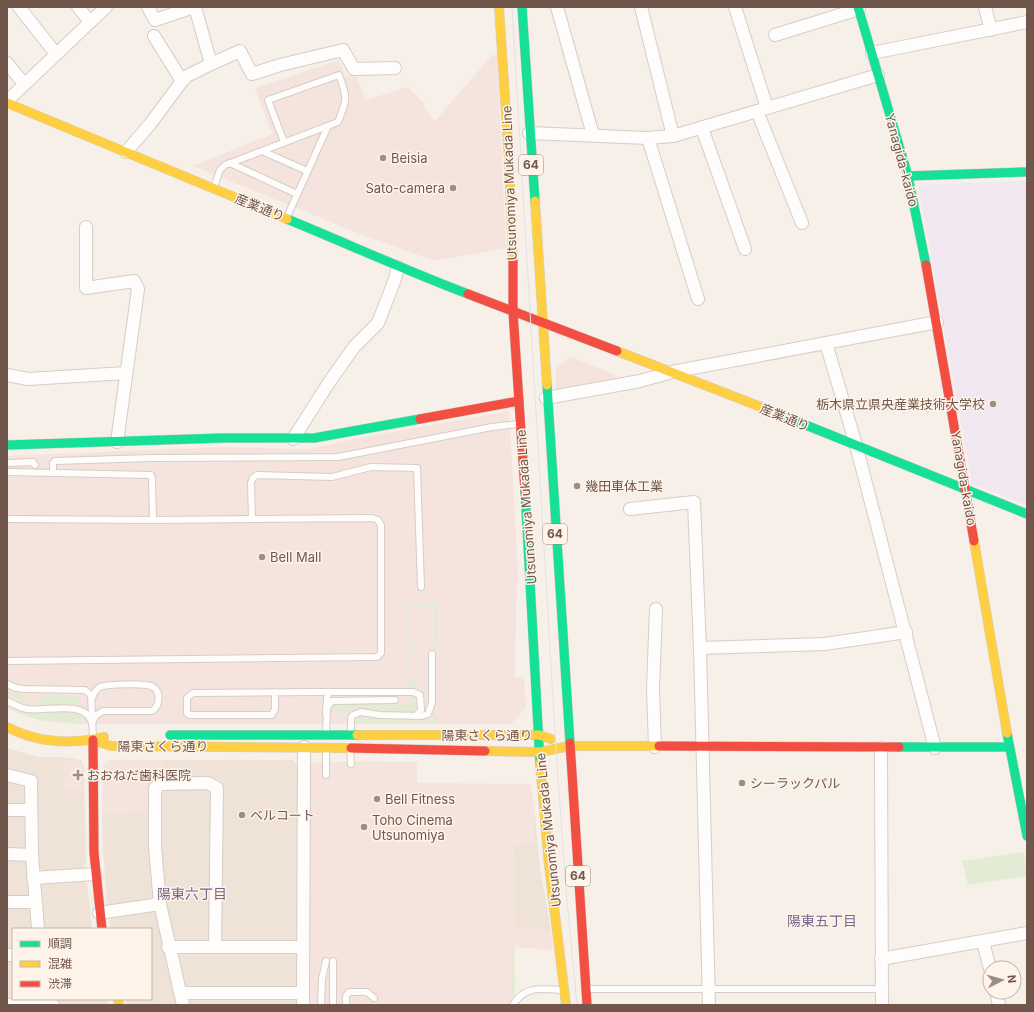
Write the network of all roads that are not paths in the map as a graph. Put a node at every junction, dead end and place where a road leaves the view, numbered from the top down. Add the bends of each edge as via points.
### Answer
1 (19, 7) edge
2 (78, 7) edge
3 (106, 7) edge
4 (148, 7) edge
5 (195, 7) edge
6 (500, 7) edge
7 (522, 7) edge
8 (557, 7) edge
9 (641, 7) edge
10 (735, 7) edge
11 (985, 7) edge
12 (858, 8) edge
13 (90, 22) junction
14 (1027, 22) edge
15 (991, 30) junction
16 (775, 35) dead end
17 (154, 36) dead end
18 (872, 53) junction
19 (56, 54) junction
20 (7, 63) edge
21 (211, 64) junction
22 (395, 68) dead end
23 (878, 75) junction
24 (182, 81) junction
25 (24, 84) junction
26 (7, 102) edge
27 (762, 110) junction
28 (328, 126) junction
29 (702, 128) junction
30 (529, 133) junction
31 (593, 135) junction
32 (673, 136) junction
33 (648, 138) junction
34 (284, 142) junction
35 (262, 151) junction
36 (126, 152) junction
37 (230, 163) junction
38 (307, 171) junction
39 (1027, 172) edge
40 (908, 176) junction
41 (213, 188) junction
42 (297, 194) junction
43 (286, 218) junction
44 (802, 223) dead end
45 (86, 227) dead end
46 (746, 248) dead end
47 (398, 267) junction
48 (698, 299) dead end
49 (513, 312) junction
50 (937, 322) junction
51 (542, 323) junction
52 (826, 343) junction
53 (672, 372) junction
54 (126, 373) junction
55 (7, 375) edge
56 (546, 398) junction
57 (519, 401) junction
58 (520, 424) junction
59 (293, 439) junction
60 (117, 442) junction
61 (7, 445) edge
62 (856, 445) junction
63 (7, 463) edge
64 (35, 465) dead end
65 (53, 468) dead end
66 (7, 472) edge
67 (966, 490) junction
68 (630, 509) dead end
69 (1027, 514) edge
70 (7, 519) edge
71 (252, 519) junction
72 (153, 520) junction
73 (421, 587) dead end
74 (656, 609) dead end
75 (906, 632) junction
76 (700, 648) junction
77 (432, 654) dead end
78 (7, 661) edge
79 (7, 684) edge
80 (275, 692) junction
81 (326, 694) junction
82 (92, 699) junction
83 (395, 700) dead end
84 (7, 701) edge
85 (326, 713) junction
86 (416, 716) junction
87 (92, 723) junction
88 (7, 727) edge
89 (326, 734) junction
90 (352, 734) junction
91 (111, 735) dead end
92 (159, 735) dead end
93 (539, 735) junction
94 (93, 740) junction
95 (570, 746) junction
96 (304, 747) junction
97 (326, 747) junction
98 (655, 747) junction
99 (350, 748) junction
100 (703, 748) junction
101 (881, 748) junction
102 (935, 748) junction
103 (1010, 748) junction
104 (540, 752) junction
105 (351, 764) dead end
106 (7, 775) edge
107 (326, 775) dead end
108 (7, 810) edge
109 (31, 810) junction
110 (1027, 836) edge
111 (7, 854) edge
112 (32, 855) junction
113 (95, 874) junction
114 (34, 878) junction
115 (7, 902) edge
116 (35, 902) junction
117 (160, 904) junction
118 (99, 913) junction
119 (38, 928) edge
120 (102, 928) edge
121 (1027, 933) edge
122 (983, 942) junction
123 (215, 946) junction
124 (168, 947) junction
125 (303, 947) junction
126 (881, 958) junction
127 (988, 960) edge
128 (585, 989) junction
129 (709, 989) junction
130 (881, 989) junction
131 (565, 990) junction
132 (180, 993) junction
133 (374, 998) dead end
134 (303, 999) edge
135 (7, 1004) edge
136 (53, 1005) edge
137 (183, 1005) edge
138 (321, 1005) edge
139 (333, 1005) edge
140 (346, 1005) edge
141 (513, 1005) edge
142 (566, 1005) edge
143 (587, 1005) edge
144 (709, 1005) edge
145 (882, 1005) edge

1 - 19 street
2 - 13 street
3 - 13 street
4 - 5 street via 155,20
5 - 21 street
6 - 49 street, Utsunomiya Mukada Line / 64 via 511,206
7 - 30 street, Utsunomiya Mukada Line / 64
8 - 31 street
9 - 32 street
10 - 27 street
11 - 15 street
12 - 16 street
12 - 18 street, Yanagida-kaido
13 - 19 street
14 - 15 street
15 - 18 street
17 - 24 street
18 - 23 street, Yanagida-kaido
19 - 25 street
20 - 25 street
21 - 22 street via 240,51 252,74 343,50 354,69
21 - 24 street
23 - 27 street
23 - 40 street, Yanagida-kaido
24 - 36 street
25 - 26 street
26 - 36 street, 産業通り
27 - 29 street
27 - 44 street
28 - 34 lane
28 - 34 lane via 338,122 346,103 347,95 339,75 268,100
28 - 38 lane
29 - 32 street
29 - 46 street
30 - 31 street
30 - 51 street, Utsunomiya Mukada Line / 64
31 - 33 street
32 - 33 street
33 - 48 street
34 - 35 lane
35 - 37 lane
35 - 38 lane
36 - 41 street, 産業通り
37 - 41 lane via 220,170
37 - 42 lane
38 - 42 lane
39 - 40 street
40 - 50 street, Yanagida-kaido
41 - 43 street, 産業通り
42 - 43 lane
43 - 47 street, 産業通り via 370,252
45 - 54 street via 86,288 134,282 138,288
47 - 49 street, 産業通り
47 - 59 street via 378,323 354,347
49 - 51 street, 産業通り
49 - 57 street, Utsunomiya Mukada Line / 64
50 - 52 street
50 - 67 street, Yanagida-kaido
51 - 53 street, 産業通り
51 - 56 street, Utsunomiya Mukada Line / 64
52 - 53 street
52 - 62 street
53 - 56 street via 640,381
53 - 62 street, 産業通り
54 - 55 street via 28,379
54 - 60 street
56 - 95 street, Utsunomiya Mukada Line / 64
57 - 58 street, Utsunomiya Mukada Line / 64
57 - 59 street via 314,438
58 - 65 lane via 492,427 338,457 55,461
58 - 93 street, Utsunomiya Mukada Line / 64
59 - 60 street via 223,438
60 - 61 street
62 - 67 street, 産業通り
62 - 75 street
63 - 64 lane via 33,462
66 - 72 lane via 151,475
67 - 69 street, 産業通り
67 - 103 street, Yanagida-kaido
68 - 76 street via 694,502
70 - 72 lane
71 - 72 lane
71 - 73 lane via 251,483 257,475 332,477 371,467 417,468
71 - 78 lane via 378,520 381,525 381,653 377,657
74 - 98 street via 653,688
75 - 76 street via 825,644
75 - 102 street
76 - 100 street
77 - 86 lane via 430,710 428,714
79 - 82 lane via 25,689 85,690 90,692
80 - 80 lane via 193,693 187,698 187,713 272,716 275,709
80 - 81 lane
81 - 85 lane
81 - 86 lane via 417,692 420,695 421,710
82 - 87 lane
82 - 87 lane via 94,692 102,686 134,685 152,686 157,691 158,699 157,706 152,711 103,711 95,716
83 - 85 lane via 332,700
84 - 87 lane via 27,709 78,709 88,714
85 - 89 lane
86 - 90 lane via 361,712 351,718
87 - 94 lane
88 - 94 street, 陽東さくら通り via 38,740
89 - 90 street, 陽東さくら通り
89 - 92 street, 陽東さくら通り
90 - 93 street, 陽東さくら通り
91 - 94 street, 陽東さくら通り
93 - 95 street, 陽東さくら通り
93 - 104 street, Utsunomiya Mukada Line / 64
94 - 96 street, 陽東さくら通り via 111,746
94 - 113 street
95 - 98 street
95 - 104 street, 陽東さくら通り
95 - 128 street, Utsunomiya Mukada Line / 64
96 - 97 street, 陽東さくら通り
96 - 125 street
97 - 99 street, 陽東さくら通り
97 - 107 lane
98 - 100 street
99 - 104 street, 陽東さくら通り
99 - 105 lane
100 - 101 street
100 - 129 street
101 - 102 street
101 - 126 street
102 - 103 street
103 - 110 street, Yanagida-kaido
104 - 131 street, Utsunomiya Mukada Line / 64
106 - 109 street via 31,781
108 - 109 street
109 - 112 street
111 - 112 street
112 - 114 street
113 - 114 street
113 - 118 street
114 - 116 street
115 - 116 street
116 - 119 street
117 - 118 street
117 - 123 street via 155,847 155,788 161,784 208,783 216,788
117 - 124 street
118 - 120 street
121 - 122 street
122 - 126 street
122 - 127 street
123 - 124 street
123 - 125 street
124 - 132 street
125 - 134 street
126 - 130 street
128 - 129 lane
128 - 143 street, Utsunomiya Mukada Line / 64
129 - 130 lane
129 - 144 street
130 - 145 street
131 - 141 lane via 528,990 522,993
131 - 142 street, Utsunomiya Mukada Line / 64
132 - 134 street
132 - 137 street
133 - 140 lane via 367,992 348,992
135 - 136 street
138 - 139 lane via 322,979 330,961

